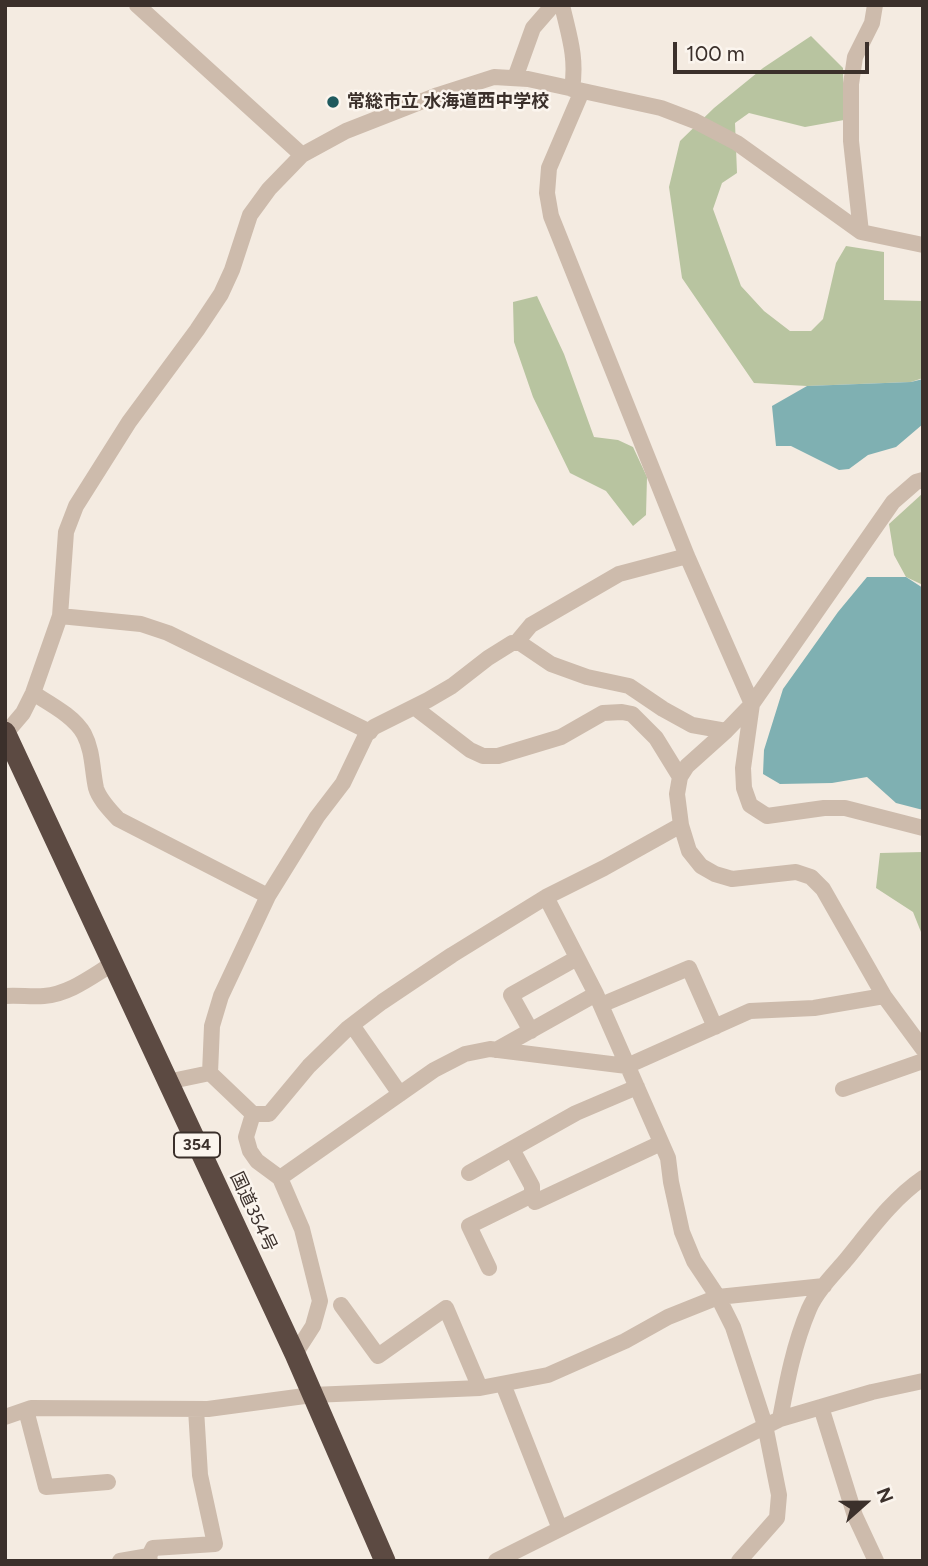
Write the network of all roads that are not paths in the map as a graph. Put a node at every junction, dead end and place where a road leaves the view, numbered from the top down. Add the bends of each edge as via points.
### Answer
1 (137, 5) edge
2 (553, 5) edge
3 (562, 5) edge
4 (875, 5) edge
5 (515, 78) junction
6 (577, 90) junction
7 (302, 155) junction
8 (861, 232) junction
9 (923, 245) edge
10 (923, 480) edge
11 (687, 556) junction
12 (60, 616) junction
13 (516, 643) junction
14 (33, 693) junction
15 (752, 704) junction
16 (414, 707) junction
17 (6, 732) edge
18 (370, 732) junction
19 (726, 732) junction
20 (680, 777) junction
21 (681, 825) junction
22 (923, 828) edge
23 (268, 896) junction
24 (546, 897) junction
25 (577, 958) junction
26 (114, 963) junction
27 (5, 996) edge
28 (884, 996) junction
29 (599, 1000) junction
30 (352, 1026) junction
31 (715, 1027) junction
32 (531, 1031) junction
33 (923, 1049) edge
34 (496, 1050) junction
35 (923, 1062) edge
36 (627, 1066) junction
37 (210, 1073) junction
38 (167, 1082) junction
39 (637, 1087) junction
40 (843, 1089) dead end
41 (400, 1094) junction
42 (253, 1114) junction
43 (661, 1143) junction
44 (512, 1149) junction
45 (469, 1174) dead end
46 (280, 1178) junction
47 (923, 1178) edge
48 (532, 1195) junction
49 (489, 1268) dead end
50 (824, 1286) junction
51 (718, 1297) junction
52 (341, 1305) dead end
53 (295, 1354) junction
54 (923, 1381) edge
55 (503, 1384) junction
56 (480, 1388) junction
57 (312, 1395) junction
58 (821, 1407) junction
59 (196, 1409) junction
60 (26, 1410) junction
61 (5, 1417) edge
62 (772, 1422) junction
63 (108, 1482) dead end
64 (560, 1529) junction
65 (149, 1558) edge
66 (120, 1561) edge
67 (385, 1561) edge
68 (496, 1561) edge
69 (739, 1561) edge
70 (876, 1561) edge

1 - 7 street
2 - 5 street via 533,28
3 - 6 street
4 - 8 street via 872,23 855,57 851,83 851,141
5 - 6 street
5 - 7 street via 494,77 439,95 346,131
6 - 8 street via 661,108 695,121 737,143
6 - 11 street via 550,168 547,193 551,216
7 - 12 street via 250,215 221,294 129,422 76,506 66,532
8 - 9 street
10 - 15 street via 893,502
11 - 13 street via 619,574 531,625
11 - 15 street
12 - 14 street
12 - 18 street via 141,624 168,633
13 - 16 street
13 - 19 street via 551,664 628,687 692,725
14 - 17 street
14 - 23 street via 83,733 97,790 118,819
15 - 19 street
15 - 22 street via 743,768 750,805 767,816 845,808
16 - 18 street
16 - 20 street via 483,756 498,756 561,737 604,713 632,714 656,738
17 - 26 highway, 国道354号 / 354
18 - 23 street via 343,783
19 - 20 street
20 - 21 street
21 - 24 street
21 - 28 street via 689,851 715,874 732,879 796,872 811,877 823,889
23 - 37 street via 221,996 212,1026
24 - 25 street
24 - 30 street via 452,955
25 - 29 street
25 - 32 street via 511,995
26 - 27 street via 55,994
26 - 38 highway, 国道354号 / 354
28 - 31 street via 814,1008 750,1011
28 - 33 street
29 - 31 street via 688,968
29 - 32 street
29 - 36 street
30 - 41 street
30 - 42 street via 309,1066 269,1114
31 - 36 street
32 - 34 street
34 - 36 street
34 - 41 street via 465,1054
35 - 40 street
36 - 39 street
37 - 38 street
37 - 42 street
38 - 53 highway, 国道354号 / 354
39 - 43 street
39 - 44 street via 576,1113
41 - 46 street
42 - 46 street via 246,1137 250,1151
43 - 48 street via 536,1202
43 - 51 street via 682,1232 694,1261
44 - 45 street
44 - 48 street via 532,1186
46 - 53 street via 302,1230 320,1301 313,1326
47 - 50 street via 893,1203
48 - 49 street via 469,1226
50 - 51 street
50 - 62 street via 800,1333
51 - 55 street via 548,1375
51 - 62 street
52 - 56 street via 378,1356 446,1308
53 - 57 highway, 国道354号 / 354
54 - 58 street
55 - 56 street
55 - 64 street
56 - 57 street
57 - 59 street
57 - 67 highway, 国道354号 / 354
58 - 62 street
58 - 70 street via 855,1516
59 - 60 street
59 - 65 street via 200,1475 215,1544 153,1548
60 - 61 street
60 - 63 street via 46,1487
62 - 64 street
62 - 69 street via 777,1518
64 - 68 street
65 - 66 street

